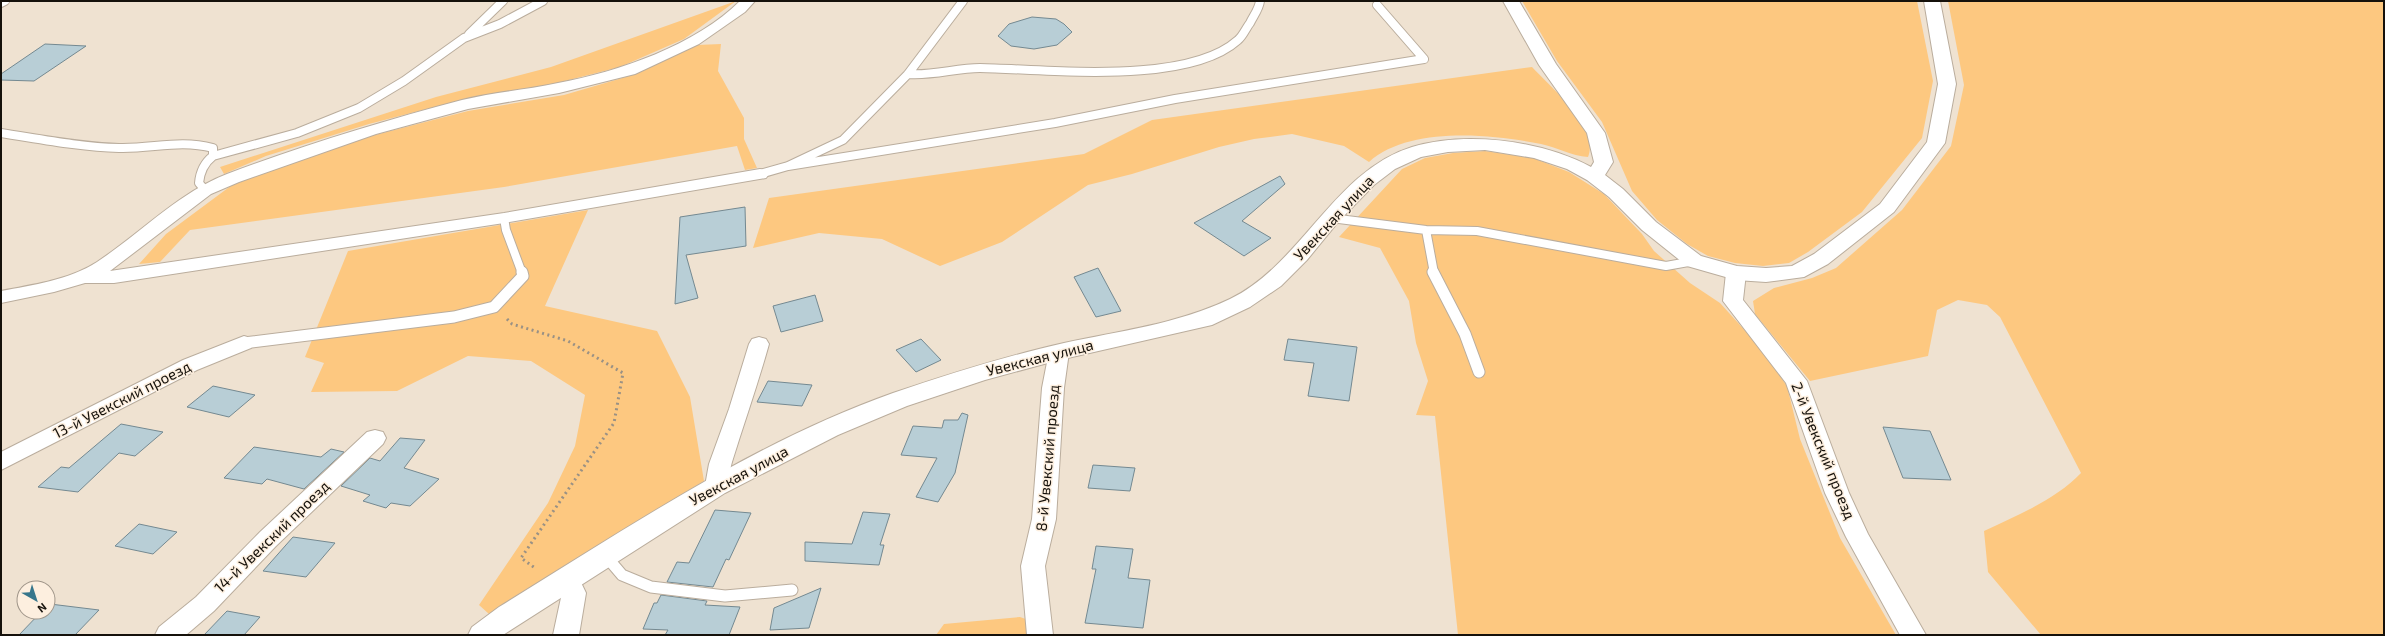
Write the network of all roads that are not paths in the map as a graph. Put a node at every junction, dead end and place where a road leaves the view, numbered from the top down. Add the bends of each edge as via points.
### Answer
1 (4, 1) edge
2 (503, 1) edge
3 (543, 1) edge
4 (748, 1) edge
5 (963, 1) edge
6 (1260, 1) edge
7 (1511, 1) edge
8 (1932, 1) edge
9 (1, 3) edge
10 (1377, 5) dead end
11 (464, 38) junction
12 (908, 74) junction
13 (1, 133) edge
14 (212, 156) junction
15 (788, 166) junction
16 (760, 174) joint
17 (1594, 176) junction
18 (205, 190) junction
19 (504, 218) junction
20 (1331, 218) junction
21 (1426, 230) junction
22 (1694, 261) junction
23 (1736, 273) junction
24 (86, 276) junction
25 (1, 297) edge
26 (244, 343) joint
27 (759, 344) dead end
28 (1059, 352) junction
29 (1479, 372) dead end
30 (376, 438) dead end
31 (1, 462) edge
32 (716, 486) junction
33 (605, 555) junction
34 (567, 579) junction
35 (792, 590) dead end
36 (168, 635) edge
37 (482, 635) edge
38 (566, 635) edge
39 (1040, 635) edge
40 (1913, 635) edge

1 - 9 lane
2 - 11 lane
3 - 11 lane via 500,24
4 - 18 street via 694,41 629,71 559,88 467,104 370,130 272,162
5 - 12 lane
6 - 12 lane via 1259,8 1239,40 1216,54 1182,64 1137,72 978,68
7 - 17 street via 1548,65 1596,133 1604,162
8 - 23 street via 1947,84 1936,143 1888,208 1821,259 1797,272 1766,275
10 - 15 lane via 1424,59 1174,99 1055,123
11 - 14 lane via 404,81 359,108 297,133
12 - 15 lane via 843,140
13 - 14 lane via 120,148 163,142 195,142 213,148
14 - 18 lane via 206,161 200,174 199,183
15 - 16 lane
16 - 19 street
17 - 20 street, Увекская улица via 1537,153 1485,144 1448,146 1416,152 1388,165 1367,181
17 - 22 street, Увекская улица via 1616,193 1649,226
18 - 24 street via 103,267
19 - 24 street via 114,277
19 - 26 lane via 523,276 494,307 454,317
20 - 21 lane
20 - 28 street, Увекская улица via 1300,256 1273,281 1242,302 1204,320
21 - 22 lane via 1477,231 1666,266
21 - 29 lane via 1433,271 1465,334
22 - 23 street
23 - 40 street, 2-й Увекский проезд via 1733,301 1796,381 1837,493 1858,537
24 - 25 street via 67,284
26 - 31 street, 13-й Увекский проезд via 190,365
27 - 32 street via 740,409 720,464
28 - 32 street, Увекская улица via 978,374 899,400 829,429
28 - 39 street, 8-й Увекский проезд via 1053,388 1044,520 1034,566
30 - 36 street, 14-й Увекский проезд via 268,539 205,604
32 - 33 street, Увекская улица
33 - 34 street, Увекская улица
33 - 35 lane via 622,575 650,587 725,596
34 - 37 street, Увекская улица
34 - 38 street via 574,592

